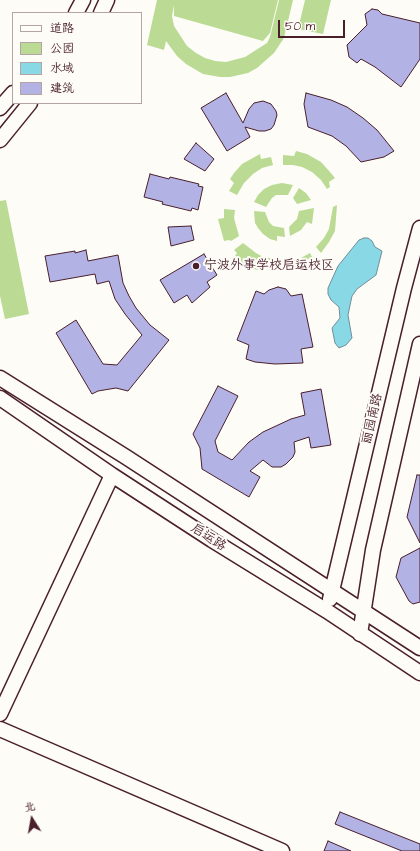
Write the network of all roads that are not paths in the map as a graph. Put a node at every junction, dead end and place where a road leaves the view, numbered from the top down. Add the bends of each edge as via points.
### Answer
1 (83, 0) edge
2 (108, 0) edge
3 (77, 12) edge
4 (102, 12) edge
5 (12, 94) edge
6 (29, 104) edge
7 (0, 108) edge
8 (0, 140) edge
9 (420, 228) edge
10 (420, 344) edge
11 (0, 378) edge
12 (0, 398) edge
13 (112, 475) junction
14 (332, 590) junction
15 (364, 610) junction
16 (327, 611) junction
17 (360, 634) junction
18 (420, 648) edge
19 (420, 673) edge
20 (0, 714) edge
21 (0, 729) edge
22 (282, 851) edge

1 - 3 main road
2 - 4 main road
5 - 7 main road
6 - 8 main road
9 - 14 main road, 丽园南路
10 - 15 main road via 373,550
11 - 14 main road, 启运路
12 - 13 main road, 启运路
13 - 16 main road, 启运路
13 - 20 main road
14 - 15 main road, 启运路
14 - 16 main road, 丽园南路
15 - 17 main road
15 - 18 main road, 启运路
16 - 17 main road, 启运路
17 - 19 main road, 启运路
21 - 22 main road

